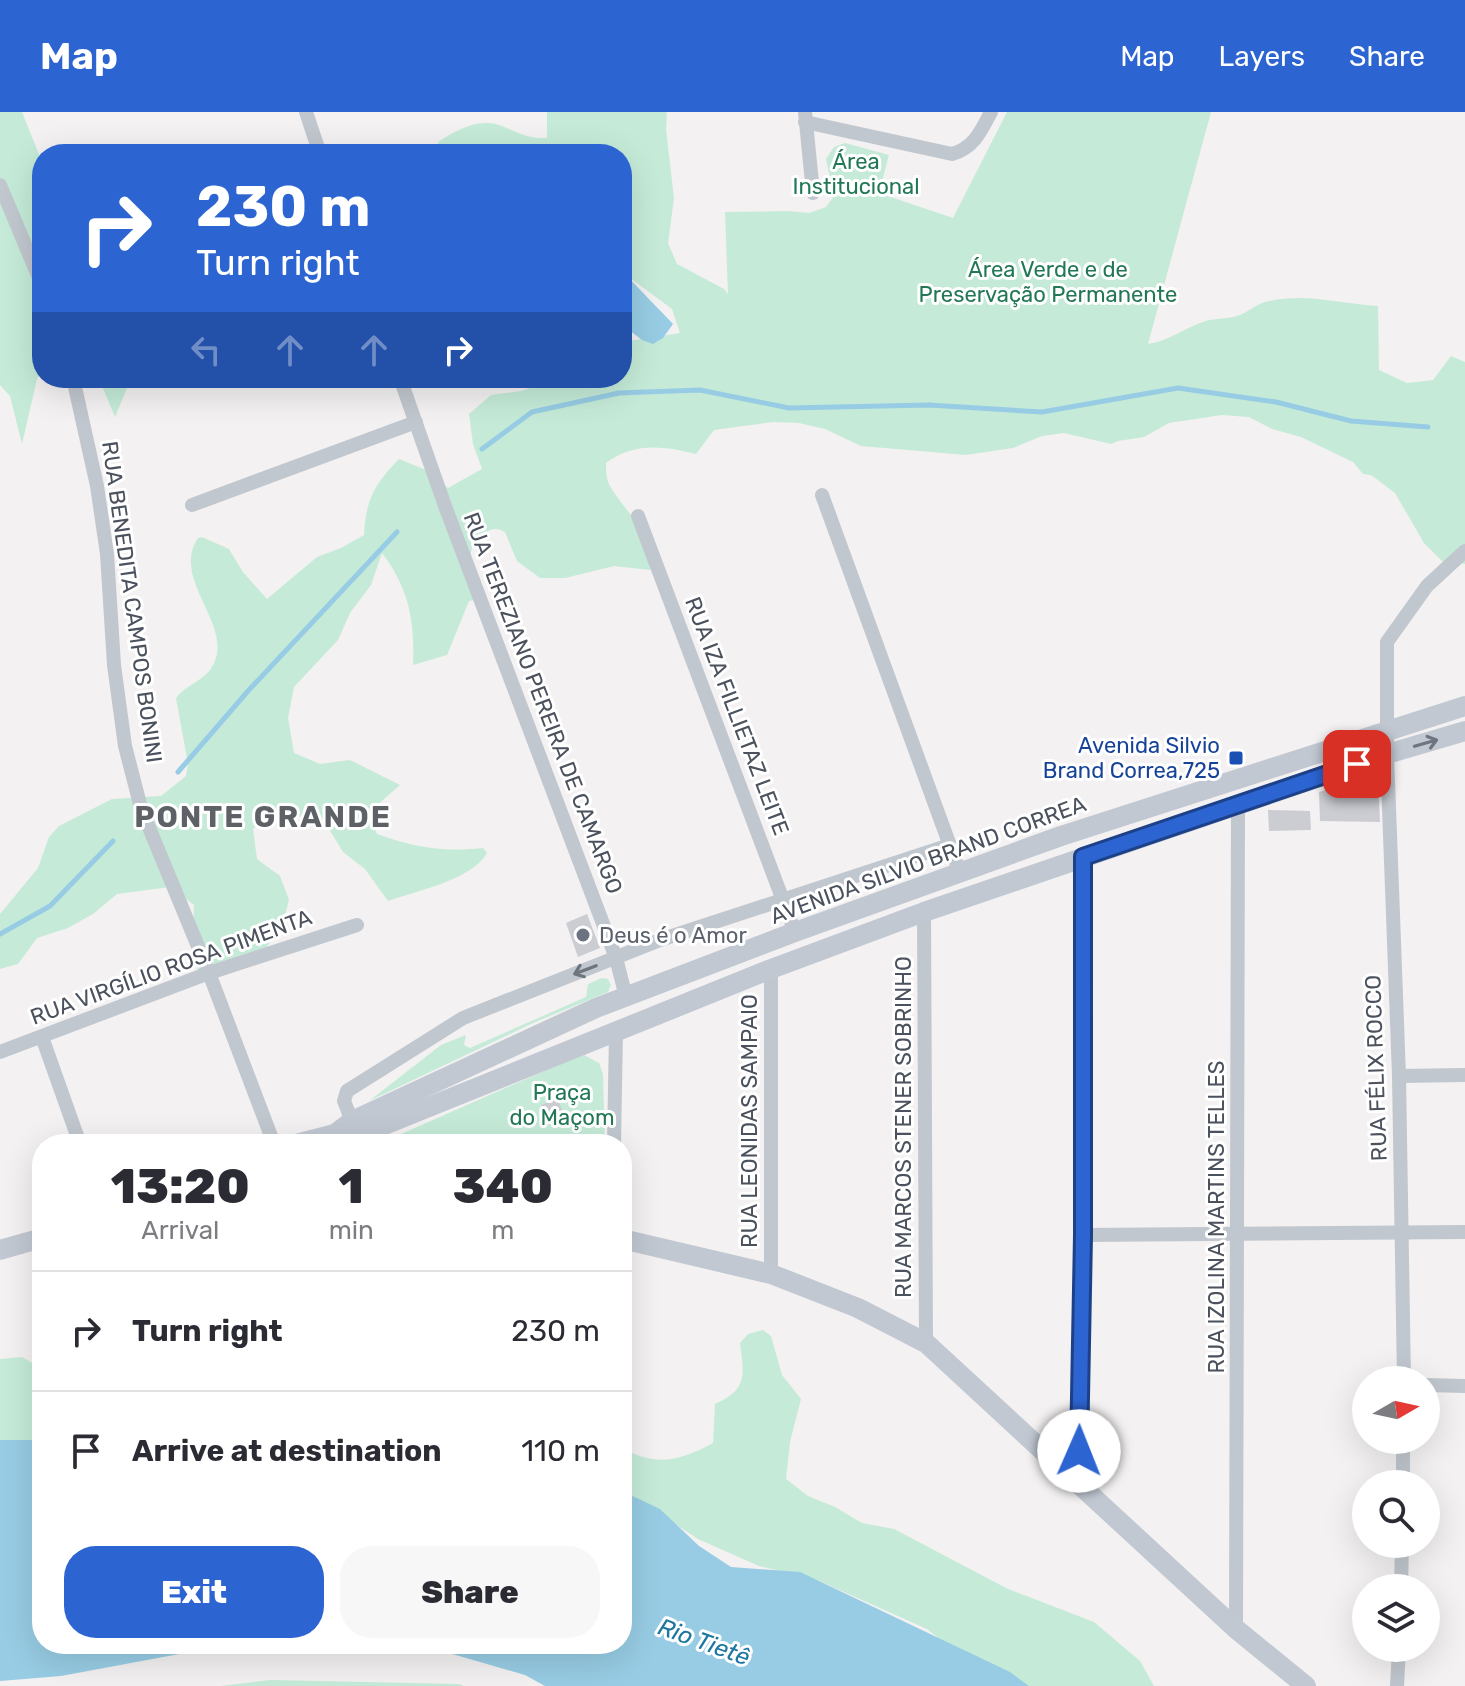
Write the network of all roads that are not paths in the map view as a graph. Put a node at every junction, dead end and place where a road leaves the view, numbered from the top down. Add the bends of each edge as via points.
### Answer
1 (306, 112) edge
2 (991, 112) edge
3 (805, 117) edge
4 (826, 119) edge
5 (317, 144) edge
6 (0, 185) edge
7 (813, 193) dead end
8 (32, 261) edge
9 (75, 388) edge
10 (404, 388) edge
11 (416, 422) junction
12 (822, 495) dead end
13 (192, 505) dead end
14 (638, 516) dead end
15 (1465, 551) edge
16 (1465, 706) edge
17 (1387, 730) junction
18 (1465, 731) edge
19 (1387, 754) junction
20 (1238, 805) junction
21 (950, 845) junction
22 (1083, 857) junction
23 (960, 873) junction
24 (782, 899) junction
25 (924, 912) junction
26 (357, 925) dead end
27 (795, 932) junction
28 (616, 958) junction
29 (771, 969) junction
30 (209, 973) junction
31 (626, 997) junction
32 (616, 1031) junction
33 (42, 1037) junction
34 (0, 1052) edge
35 (1465, 1075) edge
36 (1399, 1076) junction
37 (76, 1134) edge
38 (270, 1134) edge
39 (335, 1134) edge
40 (356, 1134) edge
41 (614, 1134) edge
42 (1465, 1232) edge
43 (1403, 1233) junction
44 (1239, 1234) junction
45 (1083, 1235) junction
46 (32, 1241) edge
47 (632, 1241) edge
48 (0, 1250) edge
49 (771, 1274) junction
50 (926, 1343) junction
51 (1404, 1366) edge
52 (1440, 1385) edge
53 (1465, 1386) edge
54 (1078, 1482) junction
55 (1236, 1629) junction
56 (1398, 1662) edge
57 (1306, 1686) edge
58 (1397, 1686) edge

1 - 5 street
2 - 4 street via 970,146 952,154
3 - 4 street
3 - 7 street
6 - 8 street
9 - 30 street, RUA BENEDITA CAMPOS BONINI via 107,554 125,746 141,808
10 - 11 street, RUA TEREZIANO PEREIRA DE CAMARGO
11 - 13 street
11 - 28 street, RUA TEREZIANO PEREIRA DE CAMARGO
12 - 21 street
14 - 24 street, RUA IZA FILLIETAZ LEITE
15 - 17 street, RUA FÉLIX ROCCO via 1427,586 1387,642
16 - 17 main road, AVENIDA SILVIO BRAND CORREA
17 - 19 street, RUA FÉLIX ROCCO
17 - 23 main road, AVENIDA SILVIO BRAND CORREA
19 -> 18 main road
19 - 20 main road
19 - 36 street, RUA FÉLIX ROCCO
20 - 22 main road
20 - 44 street, RUA IZOLINA MARTINS TELLES
21 - 23 street
21 - 24 street
22 - 25 main road
22 - 45 street
23 - 27 main road, AVENIDA SILVIO BRAND CORREA
24 - 27 street, RUA IZA FILLIETAZ LEITE
24 - 28 street
25 - 29 main road
25 - 50 street, RUA MARCOS STENER SOBRINHO
26 - 30 street, RUA VIRGÍLIO ROSA PIMENTA
27 - 31 main road, AVENIDA SILVIO BRAND CORREA
28 - 31 street, RUA TEREZIANO PEREIRA DE CAMARGO
28 -> 40 street via 463,1018 347,1091 345,1105
29 - 32 main road
29 - 49 street, RUA LEONIDAS SAMPAIO
30 - 33 street, RUA VIRGÍLIO ROSA PIMENTA
30 - 38 street, RUA BENEDITA CAMPOS BONINI
31 - 40 main road, AVENIDA SILVIO BRAND CORREA
32 - 40 main road
32 - 41 street
33 - 34 street, RUA VIRGÍLIO ROSA PIMENTA
33 - 37 street
35 - 36 street
36 - 43 street, RUA FÉLIX ROCCO
39 - 40 main road
42 - 43 street
43 - 44 street
43 - 51 street, RUA FÉLIX ROCCO
44 - 45 street
44 - 55 street, RUA IZOLINA MARTINS TELLES
45 - 54 street
46 - 48 main road
47 - 49 main road
49 - 50 main road via 858,1308
50 - 54 main road
52 - 53 street
54 - 55 main road
55 - 57 main road
56 - 58 street

